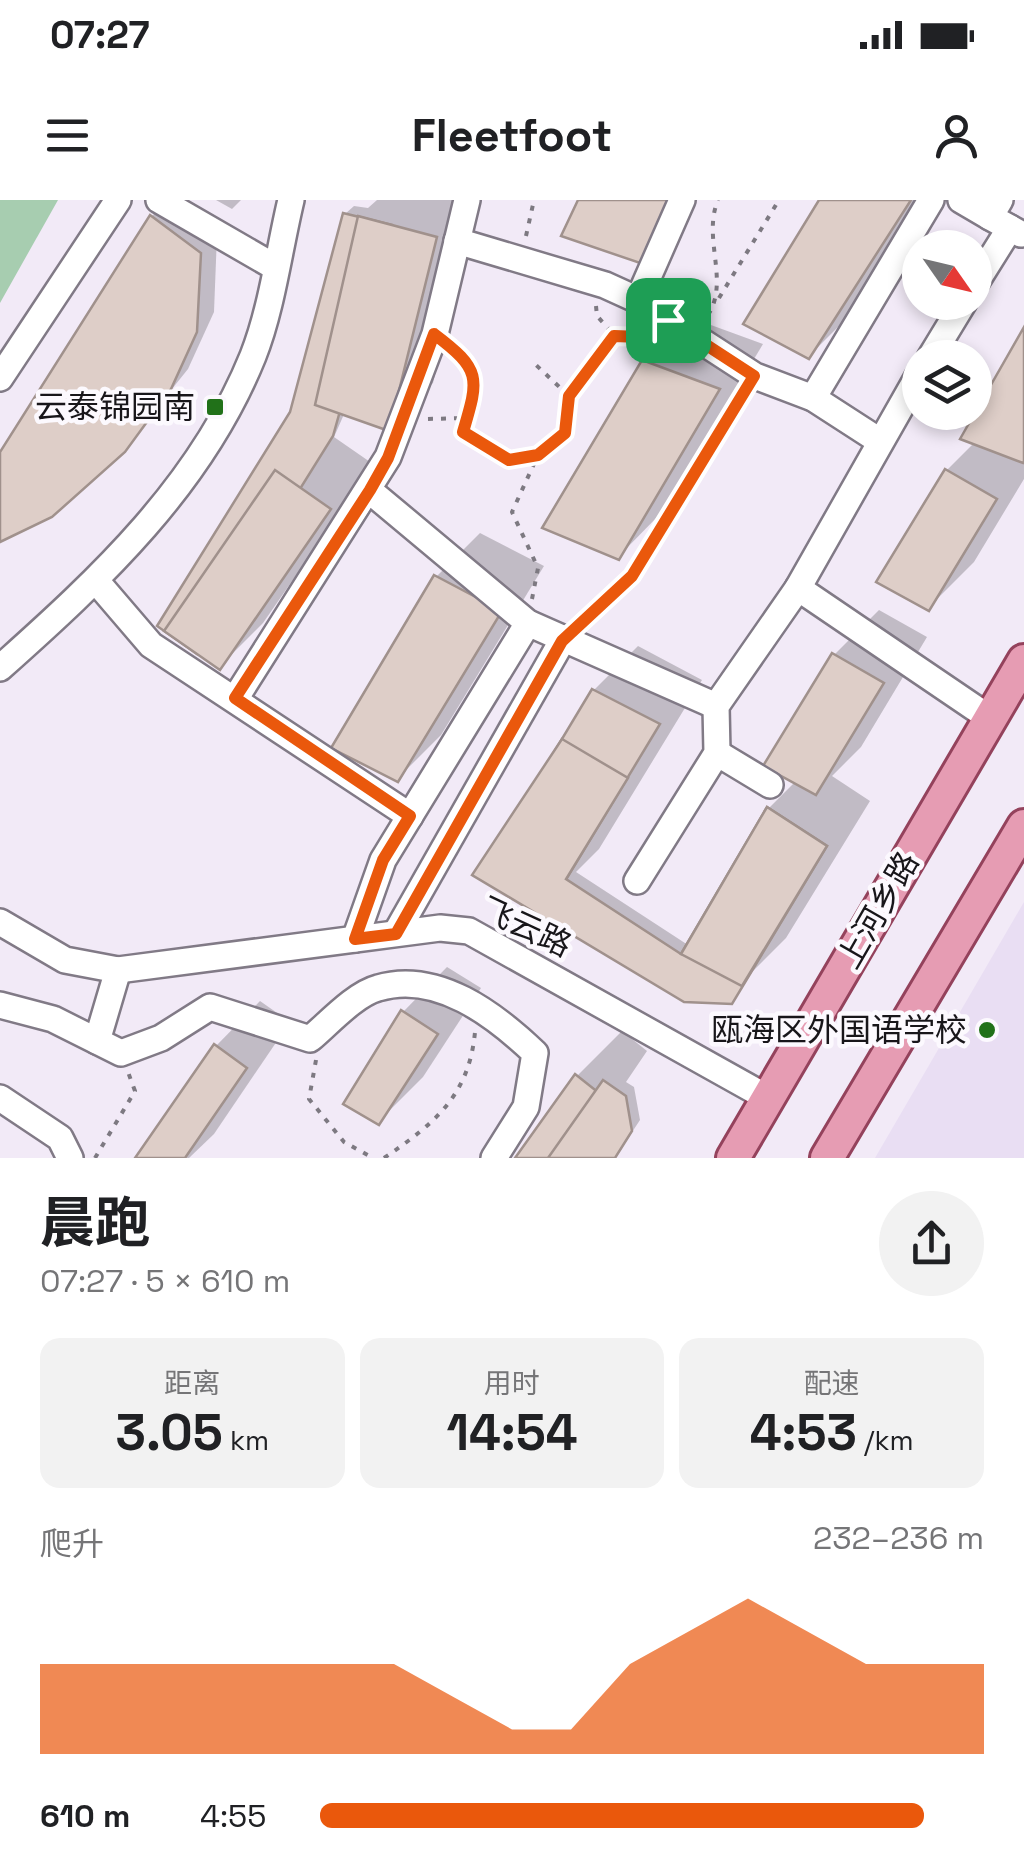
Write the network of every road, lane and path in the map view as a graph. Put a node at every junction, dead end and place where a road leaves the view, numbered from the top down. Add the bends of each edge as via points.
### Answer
1 (118, 200) edge
2 (159, 200) edge
3 (290, 200) edge
4 (467, 200) edge
5 (534, 200) edge
6 (682, 200) edge
7 (718, 200) edge
8 (779, 200) edge
9 (931, 200) edge
10 (962, 200) edge
11 (1006, 220) edge
12 (456, 241) junction
13 (992, 249) edge
14 (521, 260) junction
15 (274, 267) junction
16 (595, 282) junction
17 (718, 299) junction
18 (638, 300) junction
19 (668, 320) junction
20 (434, 334) junction
21 (614, 336) junction
22 (694, 336) junction
23 (536, 365) dead end
24 (754, 376) junction
25 (0, 378) edge
26 (569, 396) junction
27 (812, 398) junction
28 (902, 402) edge
29 (408, 406) junction
30 (467, 418) junction
31 (878, 440) junction
32 (538, 455) junction
33 (370, 490) junction
34 (96, 582) junction
35 (798, 588) junction
36 (528, 622) junction
37 (562, 641) junction
38 (1024, 662) edge
39 (0, 668) edge
40 (235, 698) junction
41 (716, 706) junction
42 (990, 718) junction
43 (716, 753) junction
44 (770, 785) dead end
45 (410, 816) junction
46 (1024, 826) edge
47 (637, 881) dead end
48 (0, 922) edge
49 (396, 934) junction
50 (355, 939) junction
51 (118, 970) junction
52 (0, 1005) edge
53 (477, 1007) junction
54 (321, 1030) junction
55 (97, 1041) junction
56 (121, 1054) junction
57 (0, 1098) edge
58 (768, 1098) junction
59 (70, 1158) edge
60 (95, 1158) edge
61 (373, 1158) edge
62 (384, 1158) edge
63 (494, 1158) edge
64 (733, 1158) edge
65 (827, 1158) edge

1 - 25 street
2 - 15 street
3 - 15 street
4 - 12 street
5 - 14 path
6 - 18 street
7 - 17 path via 711,217
8 - 17 path
9 - 27 street
10 - 11 street
11 - 13 street
12 - 14 street
12 - 20 street
14 - 16 street
15 - 34 street via 253,355 194,470
16 - 18 street
16 - 21 path via 597,316
17 - 22 path
18 - 19 street
19 - 21 path via 641,337
19 - 22 street
20 - 29 street
20 - 30 path via 466,358 476,391
21 - 26 path
22 - 24 street
23 - 26 path
24 - 27 street
24 - 37 path via 632,576
26 - 32 path via 565,433
27 - 31 street
28 - 31 street
29 - 30 path via 433,422
29 - 33 street
30 - 32 path via 463,432 509,460
31 - 35 street
32 - 36 path via 512,512 538,568
33 - 36 street
33 - 40 street
34 - 39 street
34 - 40 street via 151,646
35 - 41 street
35 - 42 street
36 - 37 street
36 - 45 street
37 - 41 street
37 - 49 street
38 - 42 main road, 上河乡路
40 - 45 street
41 - 43 street
42 - 58 main road, 上河乡路
43 - 44 street
43 - 47 street
45 - 50 street via 383,860
46 - 65 main road
48 - 51 street, 飞云路 via 66,960
49 - 50 street, 飞云路
49 - 58 street, 飞云路 via 469,931
50 - 51 street, 飞云路
51 - 55 street
52 - 55 street
53 - 54 street via 428,985 376,988
53 - 62 path via 472,1064 436,1122
53 - 63 street via 535,1052 526,1107
54 - 56 street via 310,1039 210,1006
54 - 61 path via 310,1099 344,1142
55 - 56 street
56 - 60 path via 135,1091
57 - 59 street via 60,1138
58 - 64 main road, 上河乡路

